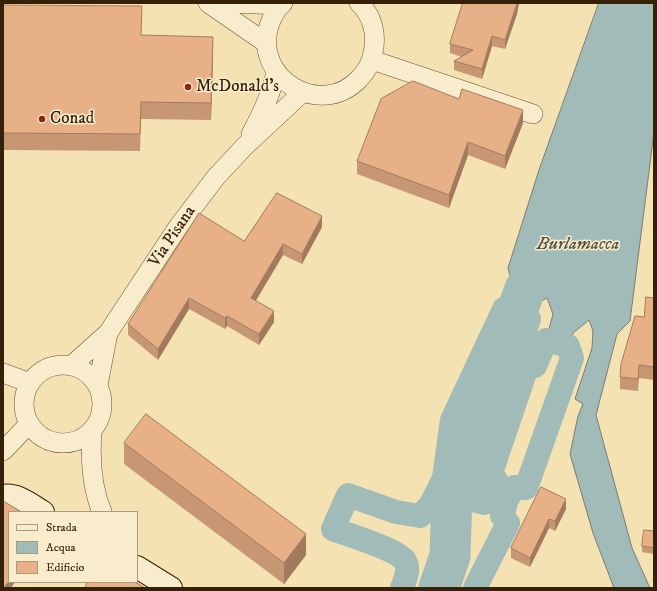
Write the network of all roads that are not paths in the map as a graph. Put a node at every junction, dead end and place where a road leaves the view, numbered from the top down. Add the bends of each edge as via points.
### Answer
1 (208, 3) edge
2 (233, 3) edge
3 (359, 3) edge
4 (282, 4) edge
5 (266, 43) junction
6 (372, 60) junction
7 (276, 72) junction
8 (303, 92) junction
9 (533, 114) dead end
10 (245, 146) junction
11 (108, 333) junction
12 (71, 366) junction
13 (3, 373) edge
14 (30, 384) junction
15 (98, 385) junction
16 (29, 424) junction
17 (92, 431) junction
18 (3, 451) edge
19 (3, 496) edge
20 (41, 511) edge
21 (102, 511) edge
22 (138, 561) edge
23 (144, 571) edge
24 (171, 588) edge

1 - 5 street
2 - 4 street
3 - 6 street via 373,25 375,46
4 - 5 street via 270,21
5 - 7 street
6 - 8 street via 356,82 344,90 330,95
6 - 9 street
7 - 8 street via 288,84
7 - 10 street, Via Pisana via 268,102
8 - 10 street, Via Pisana
10 - 11 street, Via Pisana via 216,176 190,210
11 - 12 street, Via Pisana
11 - 15 street, Via Pisana
12 - 14 street via 59,365 48,368 38,374
12 - 15 street via 82,370
13 - 14 street
14 - 16 street via 24,404
15 - 17 street via 102,401 101,412
16 - 17 street via 39,434 60,443 72,442
16 - 18 street
17 - 21 street via 92,472
19 - 20 main road via 16,497
22 - 23 street
23 - 24 main road

